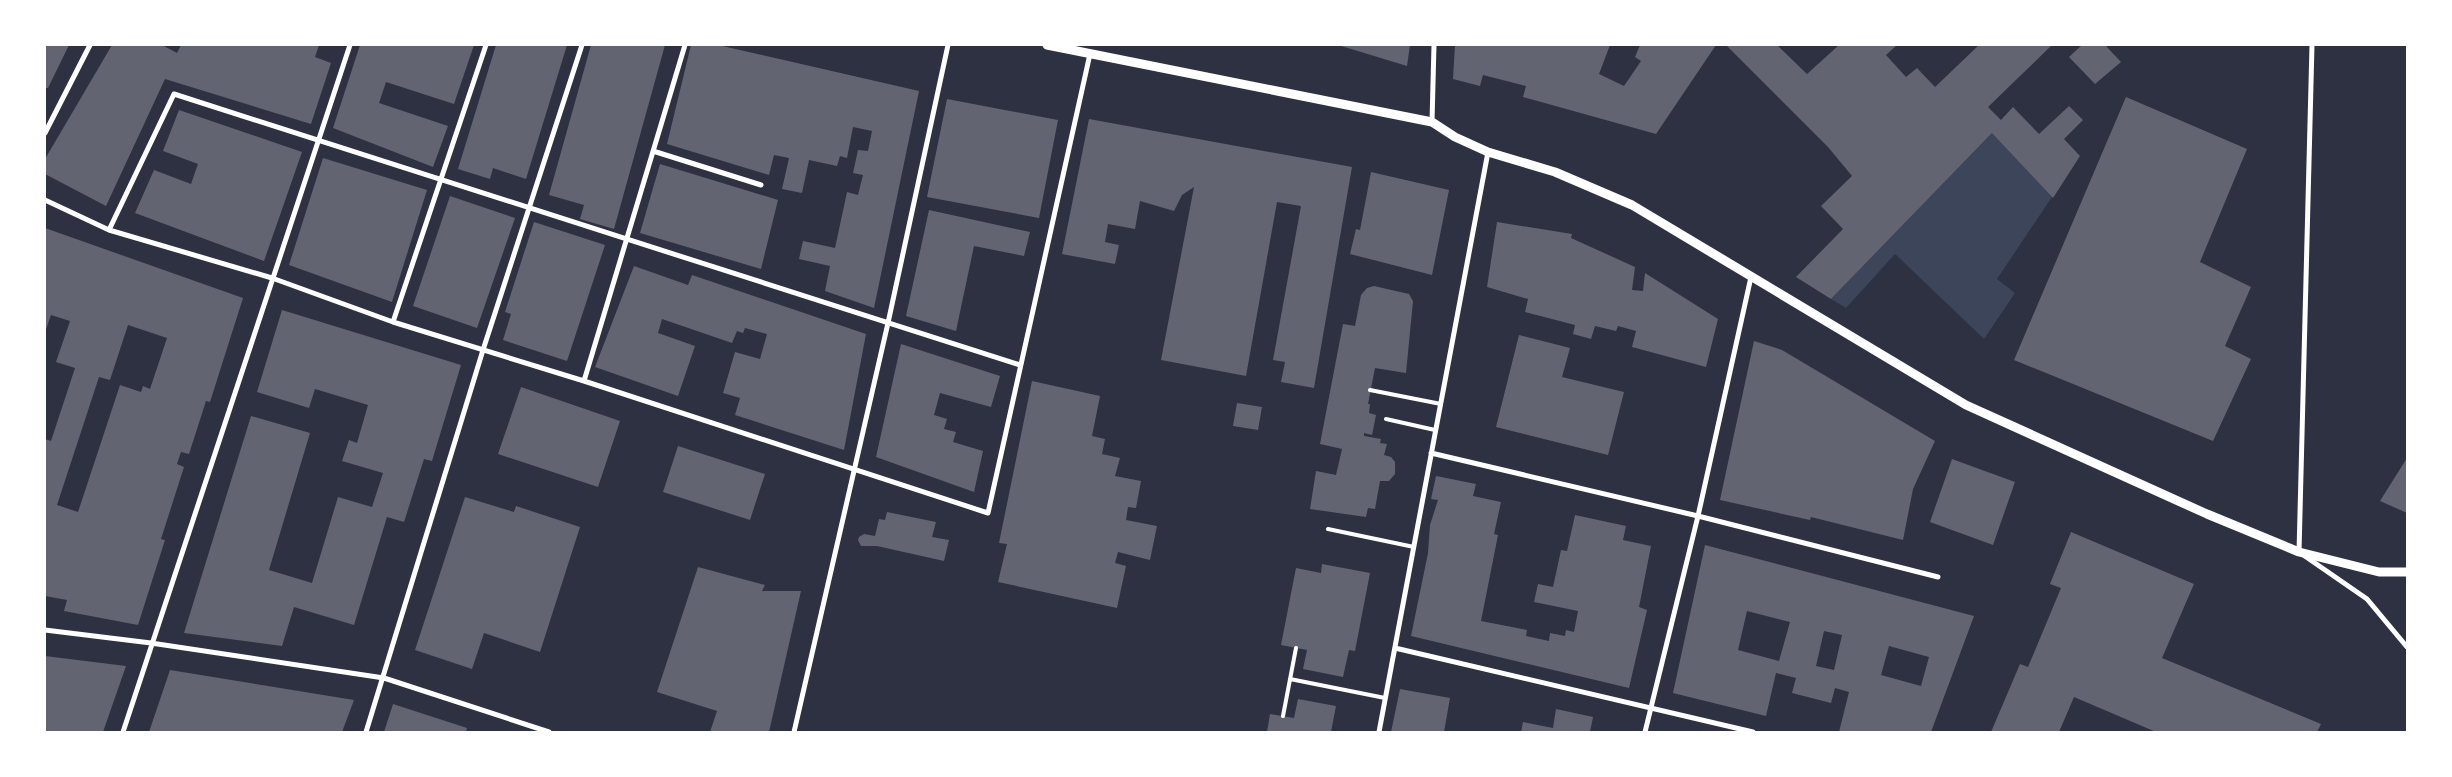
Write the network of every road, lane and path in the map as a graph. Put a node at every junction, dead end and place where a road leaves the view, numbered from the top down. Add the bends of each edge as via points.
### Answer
1 (90, 45) edge
2 (350, 45) edge
3 (486, 45) edge
4 (582, 45) edge
5 (685, 45) edge
6 (948, 45) edge
7 (1048, 45) edge
8 (1434, 45) edge
9 (2312, 45) edge
10 (1090, 54) junction
11 (1432, 122) junction
12 (45, 133) edge
13 (319, 141) junction
14 (653, 151) junction
15 (1488, 152) junction
16 (440, 180) junction
17 (761, 185) dead end
18 (45, 200) edge
19 (528, 208) junction
20 (109, 230) junction
21 (627, 239) junction
22 (1751, 277) junction
23 (272, 278) junction
24 (393, 322) junction
25 (888, 323) junction
26 (483, 350) junction
27 (1020, 365) junction
28 (584, 380) junction
29 (1370, 390) dead end
30 (1440, 404) junction
31 (1386, 419) dead end
32 (1436, 430) junction
33 (1431, 453) junction
34 (855, 469) junction
35 (1698, 516) junction
36 (1328, 529) dead end
37 (1414, 547) junction
38 (2299, 552) junction
39 (2407, 572) edge
40 (1938, 577) dead end
41 (45, 630) edge
42 (151, 643) junction
43 (2407, 647) edge
44 (1296, 648) dead end
45 (1396, 648) junction
46 (384, 678) junction
47 (1290, 679) junction
48 (1385, 698) junction
49 (1651, 708) junction
50 (1283, 716) dead end
51 (123, 732) edge
52 (366, 732) edge
53 (549, 732) edge
54 (794, 732) edge
55 (1379, 732) edge
56 (1645, 732) edge
57 (1753, 732) edge

1 - 12 street
2 - 13 street
3 - 16 street
4 - 19 street
5 - 14 street
6 - 25 street
7 - 10 street
8 - 11 street
9 - 38 street
10 - 11 street
10 - 27 street
11 - 15 street
13 - 16 street
13 - 20 street via 174,94
13 - 23 street
14 - 17 street
14 - 21 street
15 - 22 street via 1556,172 1632,205
15 - 30 street
16 - 19 street
16 - 24 street
18 - 20 street
19 - 21 street
19 - 26 street
20 - 23 street
21 - 25 street
21 - 28 street
22 - 35 street
22 - 38 street via 1966,405
23 - 24 street
23 - 42 street
24 - 26 street
25 - 27 street
25 - 34 street
26 - 28 street
26 - 46 street
27 - 34 street via 988,513
28 - 34 street
29 - 30 lane
30 - 32 street
31 - 32 lane
32 - 33 street
33 - 35 street
33 - 37 street
34 - 54 street
35 - 40 street
35 - 49 street
36 - 37 lane
37 - 45 street
38 - 39 street via 2379,572
38 - 43 street via 2367,599
41 - 42 street
42 - 46 street
42 - 51 street
44 - 47 lane
45 - 48 street
45 - 49 street
46 - 52 street
46 - 53 street
47 - 48 lane
47 - 50 lane
48 - 55 street
49 - 56 street
49 - 57 street

